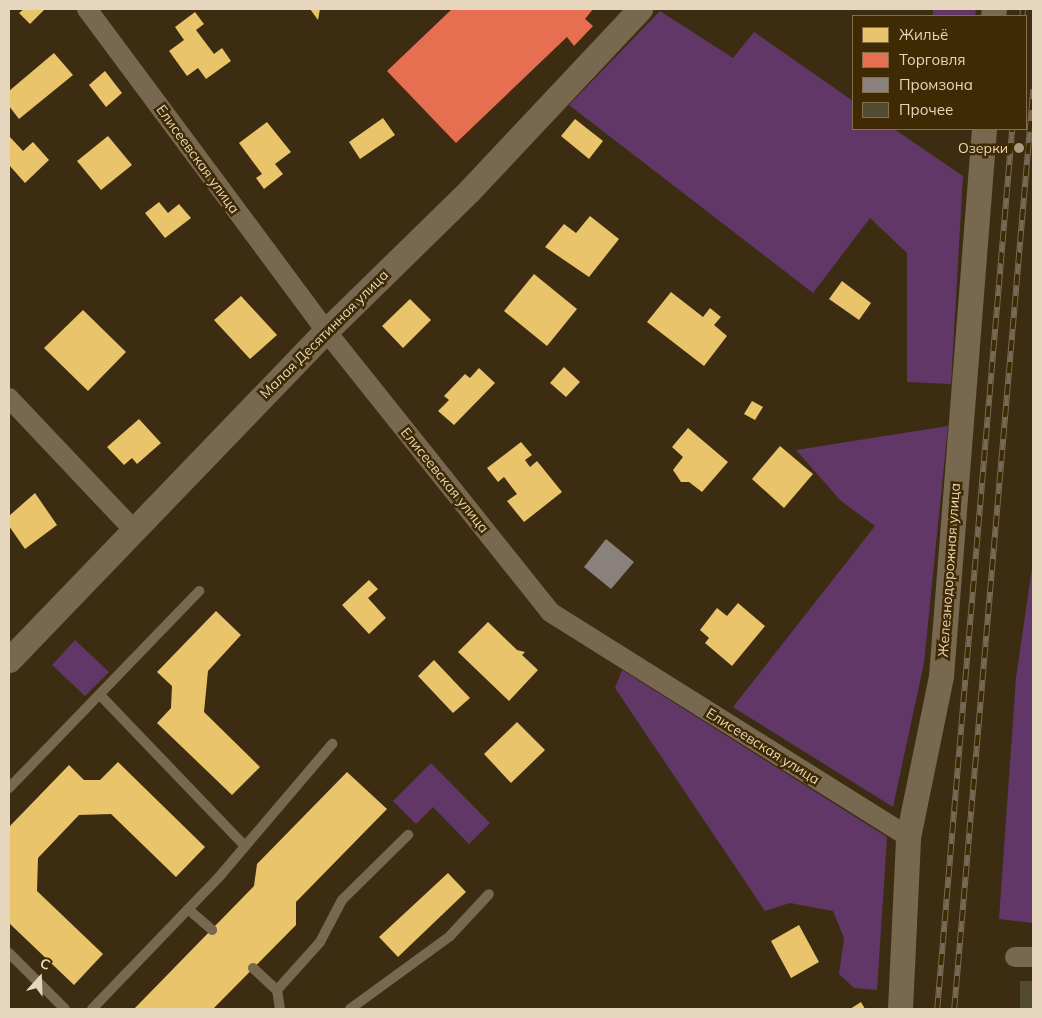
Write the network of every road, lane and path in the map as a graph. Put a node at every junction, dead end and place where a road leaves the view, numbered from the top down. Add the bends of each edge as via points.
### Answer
1 (87, 9) edge
2 (640, 9) edge
3 (984, 130) edge
4 (326, 331) junction
5 (9, 398) edge
6 (133, 529) junction
7 (199, 591) dead end
8 (9, 660) edge
9 (100, 694) junction
10 (332, 744) dead end
11 (9, 788) edge
12 (408, 835) dead end
13 (908, 837) junction
14 (243, 844) junction
15 (488, 894) dead end
16 (188, 909) junction
17 (212, 930) dead end
18 (9, 953) edge
19 (253, 968) dead end
20 (277, 990) junction
21 (65, 1009) edge
22 (92, 1009) edge
23 (280, 1009) edge
24 (350, 1009) edge
25 (900, 1009) edge

1 - 4 street, Елисеевская улица
2 - 4 street, Малая Десятинная улица via 470,191
3 - 13 street, Железнодорожная улица via 941,676
4 - 6 street, Малая Десятинная улица
4 - 13 street, Елисеевская улица via 550,612
5 - 6 street
6 - 8 street, Малая Десятинная улица
7 - 9 lane
9 - 11 lane
9 - 14 lane
10 - 14 lane
12 - 20 lane via 342,900 320,942
13 - 25 street, Железнодорожная улица
14 - 16 lane
15 - 24 lane via 450,936
16 - 17 lane
16 - 22 lane
18 - 21 lane
19 - 20 lane
20 - 23 lane

